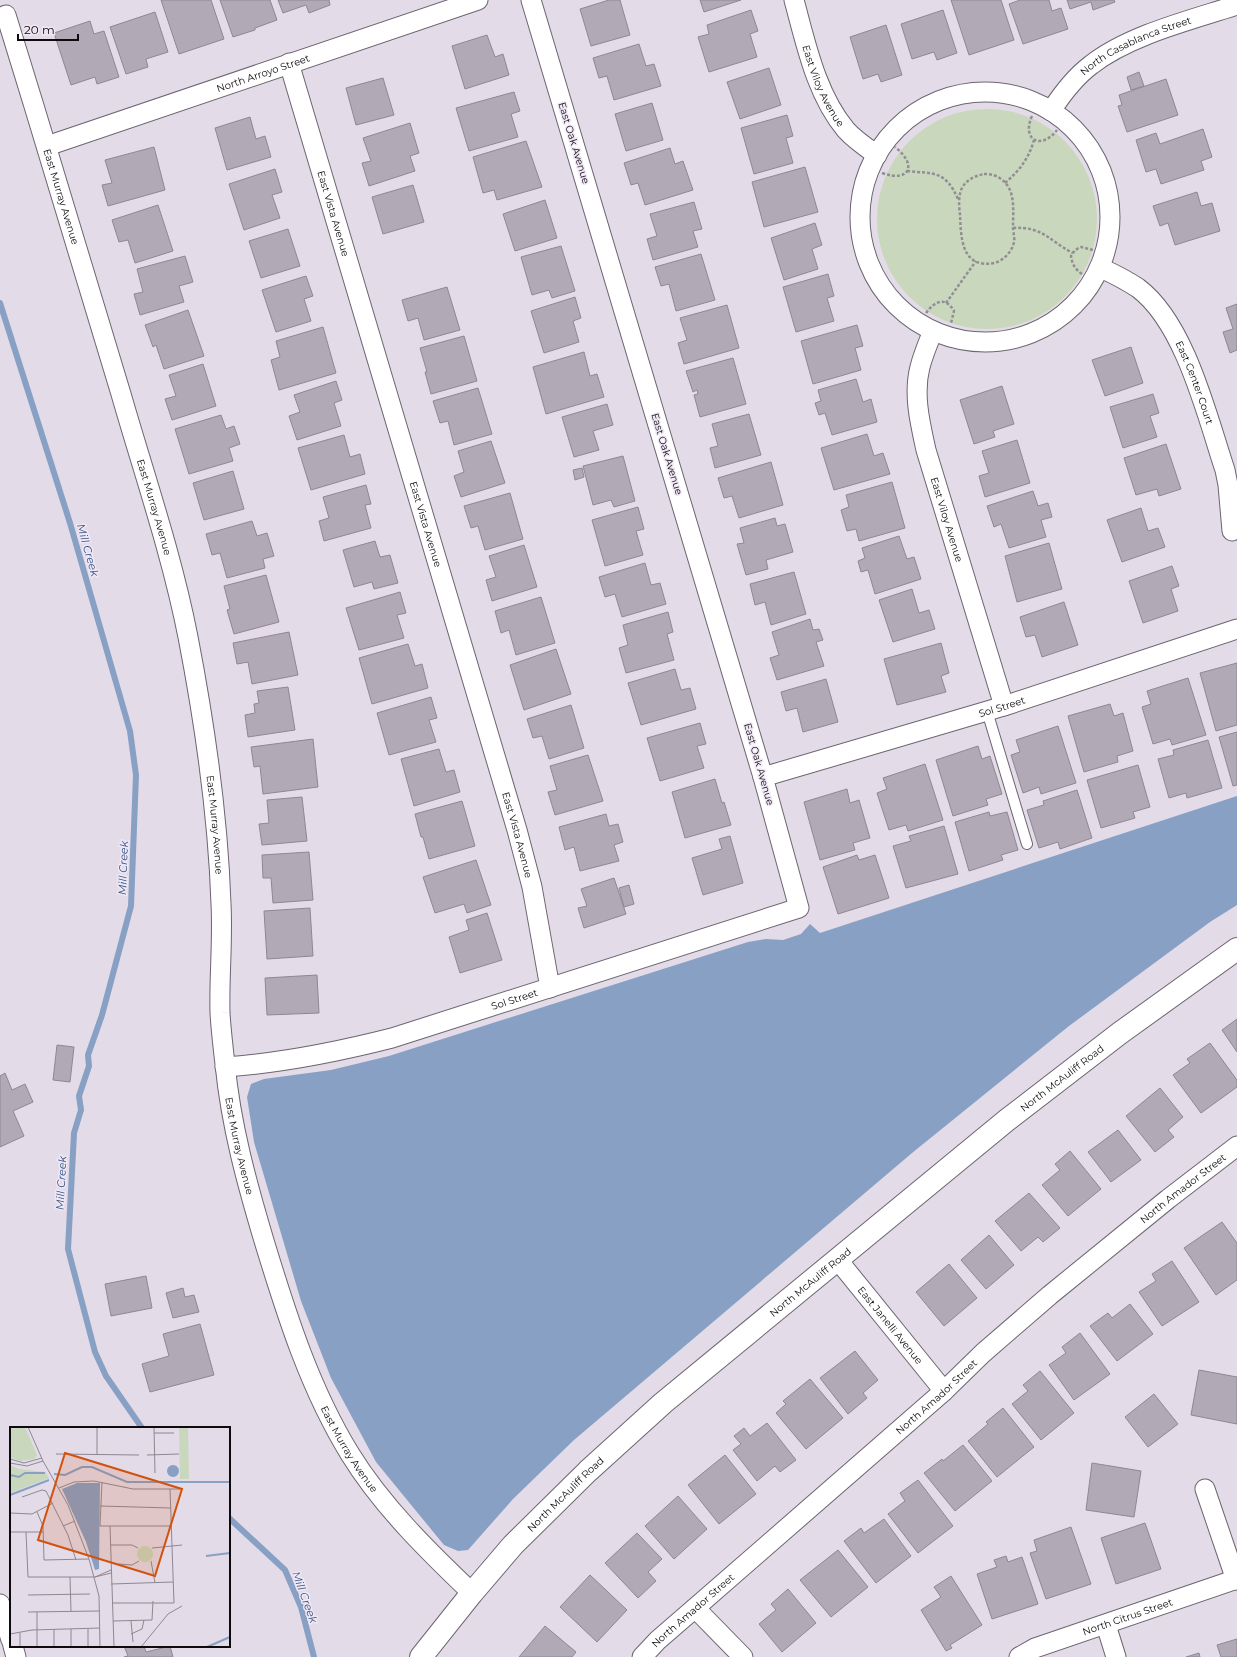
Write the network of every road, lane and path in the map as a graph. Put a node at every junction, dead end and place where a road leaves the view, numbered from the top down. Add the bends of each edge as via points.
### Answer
1 (478, 0) edge
2 (531, 0) edge
3 (794, 0) edge
4 (1237, 5) edge
5 (6, 15) dead end
6 (289, 63) junction
7 (1051, 111) junction
8 (1034, 140) dead end
9 (47, 146) junction
10 (877, 155) junction
11 (907, 171) dead end
12 (1005, 183) junction
13 (959, 201) junction
14 (1013, 228) junction
15 (1073, 253) dead end
16 (976, 261) junction
17 (1100, 268) junction
18 (946, 303) dead end
19 (933, 331) junction
20 (1232, 532) dead end
21 (1237, 629) edge
22 (996, 708) junction
23 (763, 777) junction
24 (1027, 844) dead end
25 (799, 908) joint
26 (1237, 949) edge
27 (550, 988) junction
28 (225, 1067) junction
29 (1237, 1146) edge
30 (837, 1259) junction
31 (944, 1391) junction
32 (1205, 1489) dead end
33 (1237, 1580) edge
34 (472, 1593) junction
35 (0, 1604) edge
36 (695, 1608) junction
37 (1106, 1625) junction
38 (10, 1637) edge
39 (13, 1647) edge
40 (16, 1657) edge
41 (422, 1657) edge
42 (642, 1657) edge
43 (743, 1657) edge
44 (1019, 1657) edge
45 (1116, 1657) edge

1 - 6 street, North Arroyo Street
2 - 23 street, East Oak Avenue
3 - 10 street, East Viloy Avenue via 821,88 847,130
4 - 7 street, North Casablanca Street via 1115,49 1091,65 1071,84
5 - 9 street, East Murray Avenue
6 - 9 street, North Arroyo Street
6 - 27 street, East Vista Avenue via 517,830 532,887
7 - 10 street via 1013,94 972,92 933,103 899,126
7 - 17 street via 1078,133 1098,163 1109,197 1110,233
8 - 12 path via 1027,159
9 - 28 street, East Murray Avenue via 166,549 187,632 204,730 218,851 221,906 220,1010
10 - 19 street via 862,196 861,236 873,274 896,306
11 - 13 path via 929,172 941,176 952,187
12 - 13 path via 994,175 975,176 962,188
12 - 14 path via 1012,195
13 - 16 path via 963,248
14 - 15 path via 1036,230
14 - 16 path via 1014,242 1010,252 1003,259 990,263
16 - 18 path
17 - 19 street via 1078,302 1046,328 1008,342 968,342
17 - 20 street, East Center Court via 1116,274 1139,289 1158,308 1178,339 1190,366 1225,470
19 - 22 street, East Viloy Avenue via 920,367 917,391 919,420
21 - 22 street, Sol Street
22 - 23 street, Sol Street
22 - 24 lane
23 - 25 street, East Oak Avenue
25 - 27 street, Sol Street
26 - 30 street, North McAuliff Road via 1120,1033 1013,1115
27 - 28 street, Sol Street via 435,1026 338,1052
28 - 34 street, East Murray Avenue via 230,1112 244,1173 285,1309 305,1365 344,1444 367,1478 408,1529
29 - 31 street, North Amador Street via 1050,1295
30 - 31 street, East Janelli Avenue
30 - 34 street, North McAuliff Road via 663,1403 588,1471 513,1545
31 - 36 street, North Amador Street
32 - 33 street
33 - 37 street, North Citrus Street
34 - 41 street, North McAuliff Road
35 - 38 street
36 - 42 street, North Amador Street
36 - 43 street
37 - 44 street, North Citrus Street via 1035,1648
37 - 45 street
39 - 40 street

